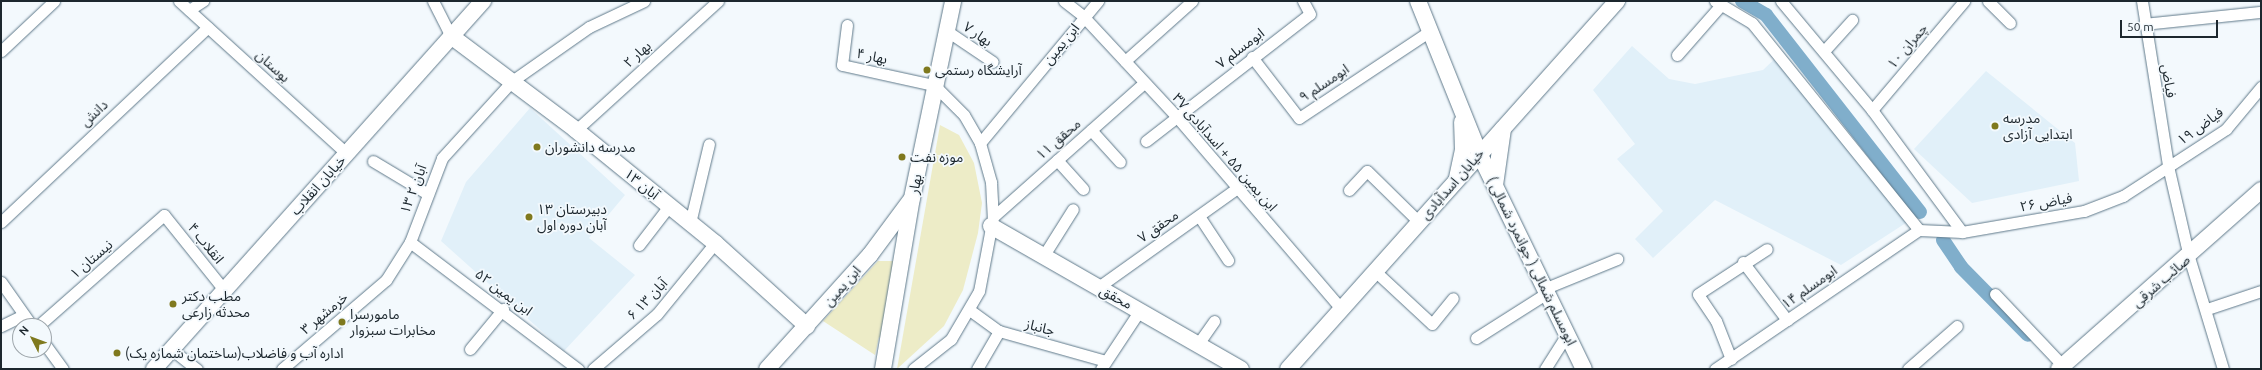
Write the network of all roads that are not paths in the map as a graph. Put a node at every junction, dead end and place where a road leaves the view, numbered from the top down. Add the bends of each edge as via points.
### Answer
1 (54, 1) edge
2 (179, 1) edge
3 (202, 1) edge
4 (433, 1) edge
5 (482, 1) edge
6 (644, 1) edge
7 (718, 1) edge
8 (953, 1) edge
9 (1064, 1) edge
10 (1098, 1) edge
11 (1192, 1) edge
12 (1303, 1) edge
13 (1418, 1) edge
14 (1617, 1) edge
15 (1964, 1) edge
16 (1988, 1) edge
17 (2142, 1) edge
18 (1786, 2) edge
19 (1718, 3) edge
20 (189, 10) junction
21 (2261, 12) edge
22 (1083, 16) junction
23 (1852, 20) dead end
24 (2010, 23) dead end
25 (2144, 24) junction
26 (847, 25) dead end
27 (208, 27) junction
28 (1430, 30) junction
29 (947, 31) junction
30 (451, 36) junction
31 (1824, 50) junction
32 (1, 51) edge
33 (1677, 55) dead end
34 (1252, 57) junction
35 (1125, 61) junction
36 (993, 62) dead end
37 (512, 81) junction
38 (1144, 83) junction
39 (934, 85) junction
40 (2261, 87) edge
41 (1462, 110) junction
42 (1872, 110) junction
43 (1176, 116) junction
44 (1504, 126) junction
45 (576, 130) junction
46 (1091, 130) junction
47 (1146, 142) dead end
48 (980, 143) junction
49 (709, 144) dead end
50 (346, 153) junction
51 (1479, 153) junction
52 (1057, 160) junction
53 (373, 161) dead end
54 (1120, 162) dead end
55 (2168, 166) junction
56 (1456, 180) junction
57 (1495, 186) junction
58 (1082, 189) dead end
59 (1236, 189) junction
60 (1349, 190) dead end
61 (2261, 190) edge
62 (428, 194) junction
63 (912, 198) junction
64 (669, 206) junction
65 (1073, 209) dead end
66 (164, 215) joint
67 (1199, 216) junction
68 (992, 221) junction
69 (1, 222) edge
70 (1419, 222) junction
71 (690, 223) junction
72 (1919, 230) junction
73 (1962, 232) junction
74 (410, 242) junction
75 (715, 244) junction
76 (639, 245) dead end
77 (903, 249) junction
78 (1767, 249) dead end
79 (870, 255) junction
80 (1044, 255) junction
81 (2189, 257) junction
82 (1617, 259) dead end
83 (1228, 260) dead end
84 (1743, 262) junction
85 (1376, 272) junction
86 (386, 280) joint
87 (1, 282) edge
88 (1097, 288) junction
89 (224, 290) junction
90 (1547, 290) junction
91 (2261, 291) edge
92 (1995, 294) dead end
93 (1453, 298) dead end
94 (503, 309) junction
95 (2207, 309) junction
96 (1140, 310) junction
97 (1342, 310) junction
98 (971, 311) junction
99 (24, 315) junction
100 (26, 318) edge
101 (47, 318) edge
102 (1787, 320) junction
103 (1214, 321) dead end
104 (1, 326) edge
105 (807, 326) junction
106 (1956, 326) dead end
107 (999, 331) junction
108 (1567, 334) junction
109 (1476, 338) dead end
110 (1198, 344) junction
111 (171, 349) junction
112 (470, 350) dead end
113 (52, 354) edge
114 (1104, 365) edge
115 (1724, 365) edge
116 (2063, 368) edge
117 (63, 369) edge
118 (154, 369) edge
119 (198, 369) edge
120 (282, 369) edge
121 (578, 369) edge
122 (593, 369) edge
123 (767, 369) edge
124 (883, 369) edge
125 (913, 369) edge
126 (977, 369) edge
127 (1241, 369) edge
128 (1288, 369) edge
129 (1545, 369) edge
130 (1584, 369) edge
131 (1908, 369) edge
132 (2223, 369) edge

1 - 32 street
2 - 20 street, بوستان
3 - 20 street
4 - 30 street
5 - 30 main road, خیابان انقلاب
6 - 37 street, ۱۳ آبان ۲ via 589,27
7 - 45 street, بهار ۲
8 - 29 main road, بهار
9 - 22 street, ابن یمین ۵۵ + اسدآبادی ۳۷
10 - 22 street, ابن یمین
11 - 35 street
12 - 34 street, ابومسلم ۷ via 1310,14
13 - 28 main road, ابومسلم شمالی ( جوانمرد شمالی )
14 - 44 main road, خیابان اسدآبادی
15 - 42 street, چمران ۱۰
16 - 24 street
17 - 25 street, فیاض
18 - 31 street
19 - 33 street
19 - 72 street via 1752,24
20 - 27 street, بوستان
21 - 25 street
22 - 35 street, ابن یمین ۵۵ + اسدآبادی ۳۷
22 - 48 street, ابن یمین
23 - 31 street
25 - 55 street, فیاض
26 - 39 street, بهار ۴ via 842,65
27 - 50 street, بوستان
27 - 69 street, دانش
28 - 34 street, ابومسلم ۹ via 1299,118
28 - 41 main road, ابومسلم شمالی ( جوانمرد شمالی )
29 - 36 street, بهار ۷
29 - 39 main road, بهار
30 - 37 main road, ۱۳ آبان
30 - 50 main road, خیابان انقلاب
31 - 42 street
34 - 43 street, ابومسلم ۷
35 - 38 street, ابن یمین ۵۵ + اسدآبادی ۳۷
37 - 45 main road, ۱۳ آبان
37 - 62 street, ۱۳ آبان ۲ via 442,158
38 - 43 street, ابن یمین ۵۵ + اسدآبادی ۳۷
38 - 46 street, محقق ۱۱
39 - 48 street via 964,115
39 - 63 main road, بهار
40 - 55 street, فیاض ۱۹ via 2226,129
41 - 51 main road, ابومسلم شمالی ( جوانمرد شمالی )
41 - 56 main road via 1463,149
42 - 73 street
43 - 47 street, ابومسلم ۷
43 - 59 street, ابن یمین ۵۵ + اسدآبادی ۳۷
44 - 51 main road, خیابان اسدآبادی
44 - 57 main road
45 - 64 main road, ۱۳ آبان
46 - 52 street, محقق ۱۱
46 - 54 street
48 - 68 street via 991,182
49 - 71 street
50 - 89 main road, خیابان انقلاب
51 - 56 main road, خیابان اسدآبادی
51 - 57 main road, ابومسلم شمالی ( جوانمرد شمالی )
52 - 58 street
52 - 68 street, محقق ۱۱
53 - 62 street
55 - 73 street, فیاض ۲۶ via 2122,196 2084,211
55 - 81 street, فیاض
56 - 70 main road, خیابان اسدآبادی
57 - 90 main road, ابومسلم شمالی ( جوانمرد شمالی )
59 - 67 street, محقق ۷
59 - 97 street, ابن یمین ۵۵ + اسدآبادی ۳۷
60 - 70 street via 1367,172
61 - 81 main road, صائب شرقی
62 - 74 street, ۱۳ آبان ۲
63 - 77 main road, بهار
63 - 79 main road, ابن یمین
64 - 71 main road, ۱۳ آبان
64 - 76 street
65 - 80 street
66 - 89 street, انقلاب ۴
66 - 101 street, نیستان ۱
67 - 83 street
67 - 88 street, محقق ۷
68 - 80 main road, محقق
68 - 98 street via 987,259
70 - 85 main road, خیابان اسدآبادی
71 - 75 main road, ۱۳ آبان
72 - 73 street, فیاض ۲۶
72 - 102 street, ابومسلم ۱۴
74 - 86 street, ۱۳ آبان ۲
74 - 94 street, ابن یمین ۵۲
75 - 105 main road, ۱۳ آبان
75 - 122 street, ۶ آبان ۱۳ via 657,314
77 - 79 main road
77 - 124 main road, بهار
78 - 84 street
79 - 105 main road, ابن یمین
80 - 88 main road, محقق
81 - 95 street, فیاض
81 - 116 main road, صائب شرقی
82 - 90 street
84 - 102 street
84 - 115 street via 1698,294 1716,320
85 - 93 street via 1432,324
85 - 97 main road, خیابان اسدآبادی
86 - 120 street, خرمشهر ۳
87 - 99 street
88 - 96 main road, محقق
89 - 111 main road, خیابان انقلاب
90 - 108 main road, ابومسلم شمالی ( جوانمرد شمالی )
90 - 109 street
91 - 95 street
92 - 116 street
94 - 112 street
94 - 121 street, ابن یمین ۵۲
95 - 132 street, فیاض
96 - 110 main road, محقق
96 - 114 street
97 - 128 main road, خیابان اسدآبادی
98 - 107 street, جانباز
98 - 125 street via 951,339
99 - 100 street
99 - 104 street
102 - 115 street, ابومسلم ۱۴
103 - 110 street
105 - 123 main road, ابن یمین
106 - 131 street
107 - 114 street, جانباز
107 - 126 street
108 - 129 street
108 - 130 main road, ابومسلم شمالی ( جوانمرد شمالی )
110 - 127 main road, محقق
111 - 118 main road, خیابان انقلاب
111 - 119 street
113 - 117 street

